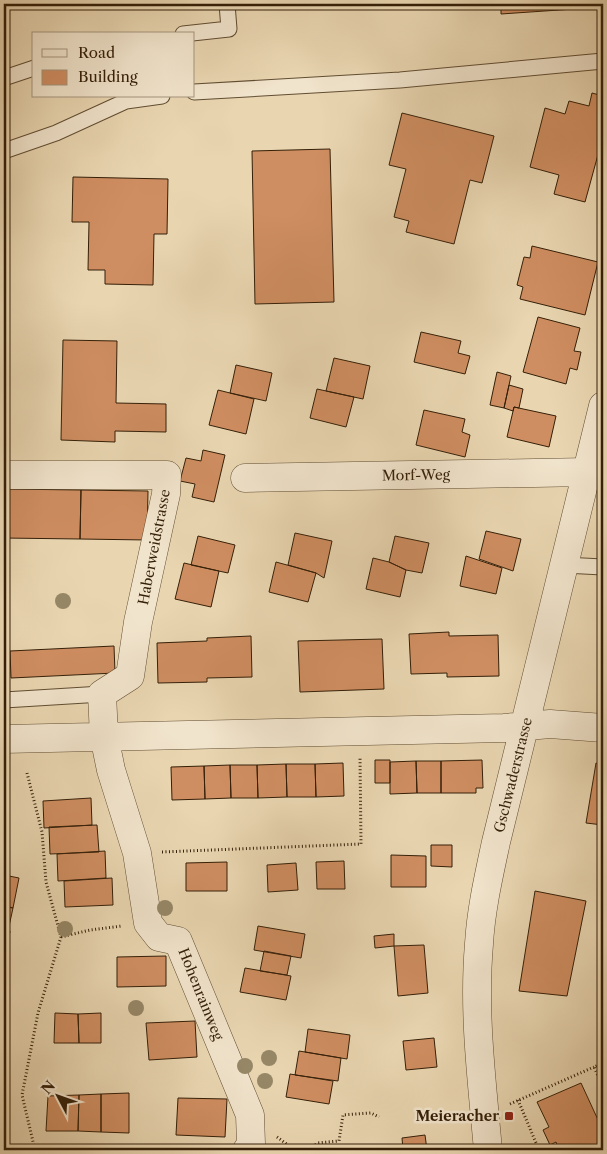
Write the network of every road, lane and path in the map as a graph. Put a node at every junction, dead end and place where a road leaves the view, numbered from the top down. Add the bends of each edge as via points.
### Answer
1 (227, 4) edge
2 (195, 33) edge
3 (603, 61) edge
4 (32, 69) edge
5 (4, 78) edge
6 (195, 92) edge
7 (148, 98) edge
8 (4, 151) edge
9 (603, 406) edge
10 (587, 472) junction
11 (4, 475) edge
12 (245, 478) dead end
13 (564, 565) junction
14 (603, 567) edge
15 (102, 694) junction
16 (4, 700) edge
17 (524, 727) junction
18 (603, 728) edge
19 (360, 732) junction
20 (104, 736) junction
21 (4, 739) edge
22 (27, 774) dead end
23 (136, 852) junction
24 (148, 923) junction
25 (61, 937) junction
26 (603, 1063) edge
27 (594, 1067) junction
28 (603, 1087) edge
29 (518, 1100) junction
30 (485, 1115) junction
31 (380, 1117) dead end
32 (35, 1150) edge
33 (247, 1150) edge
34 (310, 1150) edge
35 (488, 1150) edge
36 (540, 1150) edge

1 - 2 lane via 228,29
3 - 6 lane via 400,80
4 - 5 lane
7 - 8 lane via 126,101 56,133
9 - 10 street, Gschwaderstrasse
10 - 12 street, Morf-Weg
10 - 13 street, Gschwaderstrasse
11 - 15 street, Haberweidstrasse via 167,475 130,676
13 - 14 lane
13 - 17 street, Gschwaderstrasse
15 - 16 lane
15 - 20 street
17 - 18 street via 550,724
17 - 19 street
17 - 30 street, Gschwaderstrasse via 490,872 479,942 477,1021
19 - 20 street
19 - 23 path via 361,844
20 - 21 street
20 - 23 street
22 - 25 path via 42,832 46,882
23 - 24 street
24 - 25 path
24 - 33 street, Hohenrainweg via 159,937 178,941 250,1115 251,1144
25 - 32 path via 38,1012 22,1095
26 - 27 path
27 - 28 path
27 - 29 path
29 - 30 path
29 - 36 path
30 - 35 street, Gschwaderstrasse
31 - 34 path via 370,1113 343,1115 339,1141 317,1143

